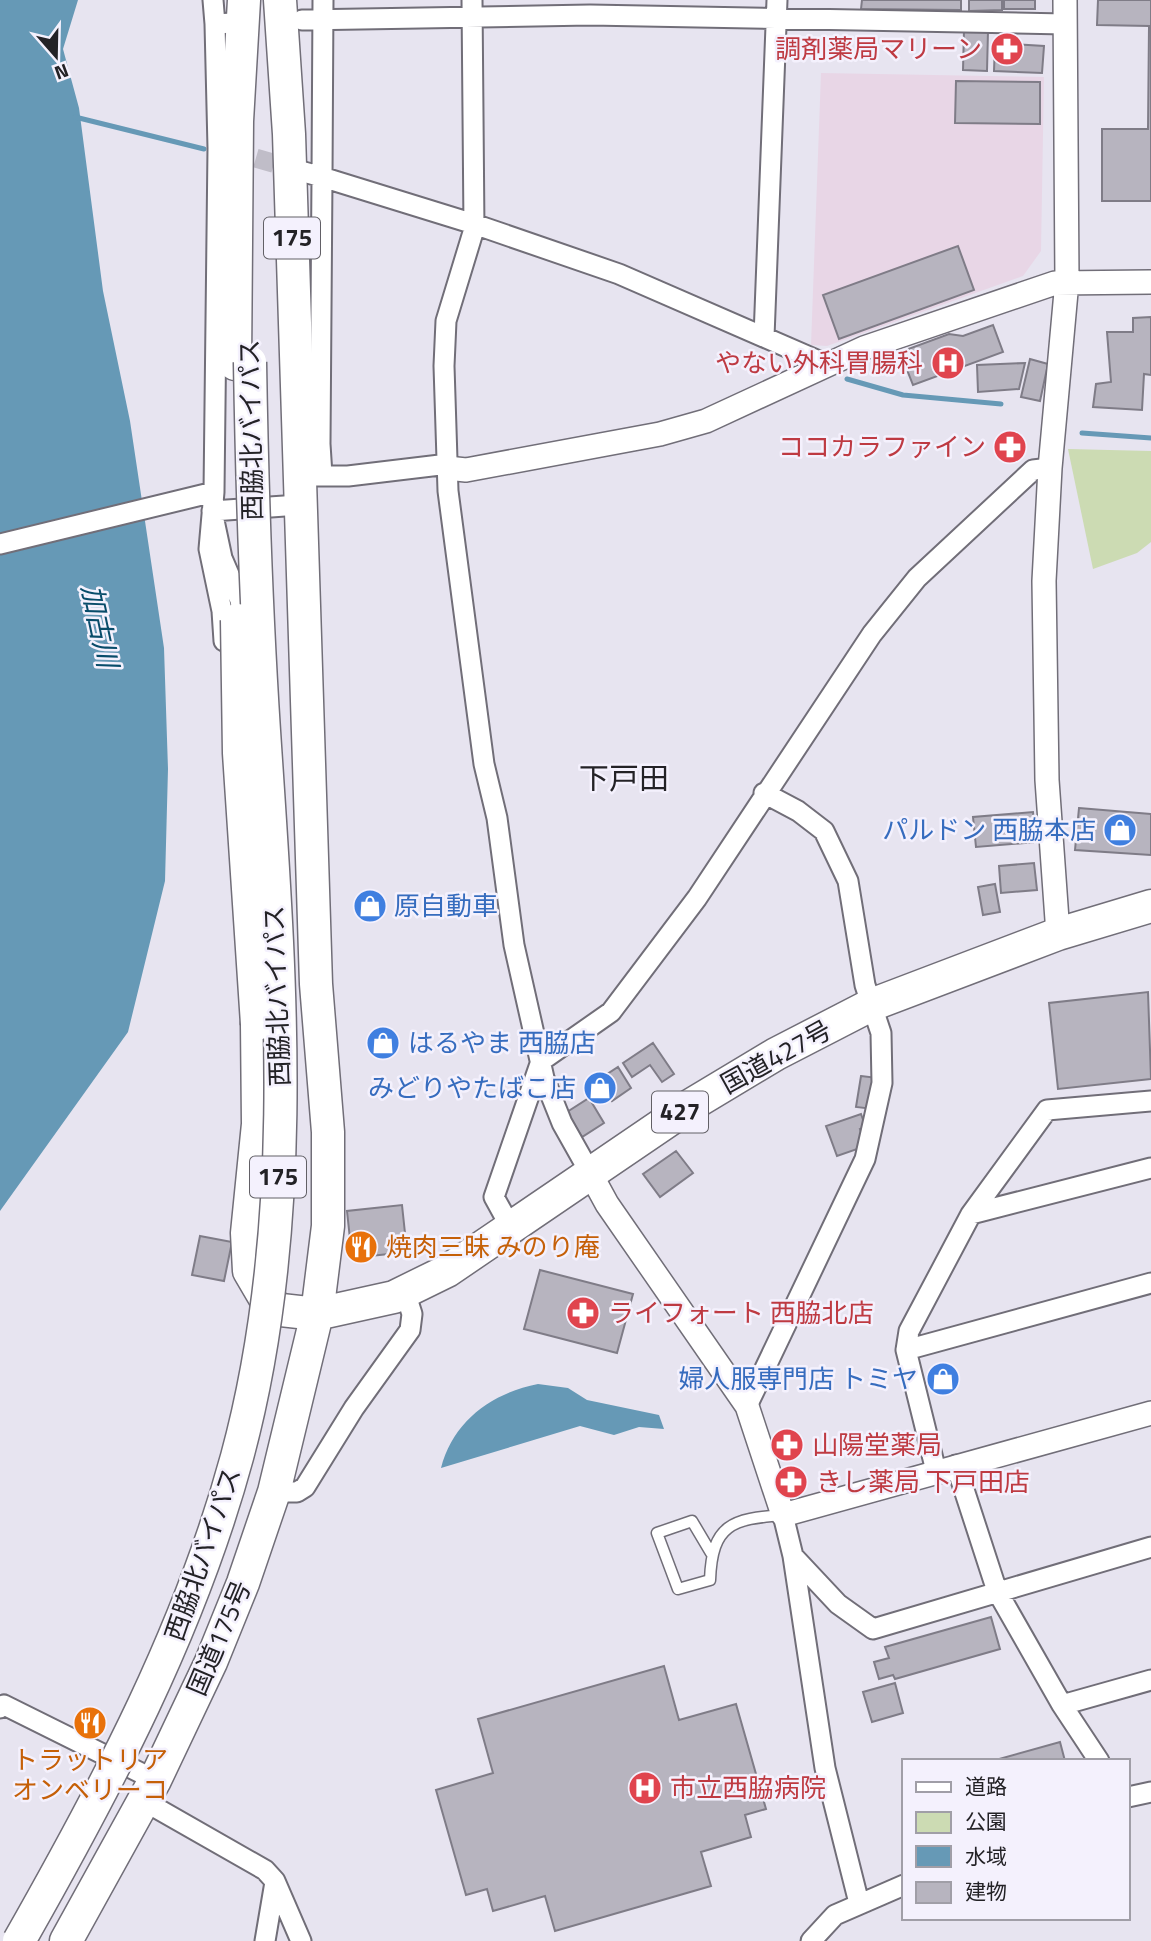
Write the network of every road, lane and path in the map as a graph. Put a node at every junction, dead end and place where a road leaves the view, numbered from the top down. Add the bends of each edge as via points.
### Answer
1 (213, 0) edge
2 (1065, 0) edge
3 (590, 7) edge
4 (777, 8) edge
5 (472, 9) edge
6 (291, 10) edge
7 (323, 10) edge
8 (235, 12) edge
9 (1065, 24) junction
10 (313, 175) junction
11 (473, 229) junction
12 (1067, 281) junction
13 (1151, 282) edge
14 (764, 337) junction
15 (242, 363) junction
16 (828, 365) junction
17 (447, 468) junction
18 (1050, 468) junction
19 (307, 485) junction
20 (213, 501) junction
21 (0, 544) edge
22 (764, 793) junction
23 (1151, 906) edge
24 (1058, 934) junction
25 (872, 1005) junction
26 (541, 1061) junction
27 (244, 1073) dead end
28 (1151, 1101) edge
29 (1151, 1168) edge
30 (255, 1169) junction
31 (589, 1171) junction
32 (971, 1214) junction
33 (511, 1228) junction
34 (1151, 1283) edge
35 (405, 1292) junction
36 (317, 1314) junction
37 (906, 1350) junction
38 (747, 1406) junction
39 (1151, 1413) edge
40 (946, 1468) junction
41 (274, 1492) junction
42 (783, 1516) junction
43 (1151, 1547) edge
44 (711, 1553) junction
45 (793, 1556) junction
46 (997, 1591) junction
47 (1151, 1680) edge
48 (1062, 1705) junction
49 (0, 1708) edge
50 (1098, 1759) edge
51 (150, 1791) junction
52 (1151, 1792) edge
53 (1130, 1797) edge
54 (275, 1881) junction
55 (902, 1886) edge
56 (859, 1903) junction
57 (19, 1941) edge
58 (66, 1941) edge
59 (265, 1941) edge
60 (301, 1941) edge
61 (811, 1941) edge

1 - 8 street
2 - 9 street
3 - 4 street
3 - 5 street
4 - 9 street
4 - 14 street
5 - 7 street
5 - 11 street
6 - 7 street
6 - 19 highway, 175 via 289,134
7 - 10 street
8 - 15 highway, 175
8 - 20 street via 223,149
9 - 12 street
10 - 11 street
10 - 19 street via 320,444
11 - 14 street via 619,274
11 - 17 street via 446,321
12 - 13 street
12 - 16 street via 1011,295
12 - 18 street
14 - 16 street
15 - 30 highway, 175, bridge via 239,753 257,1024
15 - 57 highway, 西脇北バイパス / 175, bridge via 272,856 281,1128 266,1315 237,1455 211,1545 179,1627 106,1786
16 - 17 street via 706,421 660,434 466,470
17 - 19 street via 440,465 348,476
17 - 26 street via 484,764 497,818 514,945
18 - 22 street via 1033,470 917,578 872,634
18 - 24 street via 1044,642 1047,780
19 - 20 street
19 - 36 highway, 175 via 316,984 328,1132 328,1226
20 - 21 street via 194,498
20 - 27 street via 209,549 222,611
20 - 30 street via 222,558 244,617 273,1008 274,1087
22 - 25 street via 824,831 848,881
22 - 26 street via 698,898 611,1012
23 - 24 highway, 国道427号 / 427
24 - 25 highway, 国道427号 / 427
25 - 31 highway, 国道427号 / 427 via 723,1086
25 - 38 street via 881,1033 882,1083 865,1158
26 - 31 street via 562,1123
26 - 33 street via 494,1197
28 - 32 street via 1047,1110
29 - 32 street
30 - 36 highway, 175 via 247,1233 249,1271 273,1306
31 - 33 highway, 国道427号 / 427
31 - 38 street
32 - 37 street via 909,1331
33 - 35 highway, 国道427号 / 427 via 447,1271
34 - 37 street
35 - 36 highway, 国道427号 / 427 via 365,1306
35 - 41 street via 412,1314 410,1329 306,1487 297,1492
36 - 41 highway, 国道175号 / 175
37 - 40 street
38 - 42 street
39 - 40 street
40 - 42 street
40 - 46 street
41 - 51 highway, 国道175号 / 175 via 225,1628
42 - 44 lane via 747,1518 726,1528
42 - 45 street
43 - 46 street
44 - 44 lane via 710,1580 678,1589 657,1533 692,1521
45 - 46 street via 838,1604 873,1629
45 - 56 street via 825,1768
46 - 48 street
47 - 48 street
48 - 50 street
49 - 51 street via 4,1705
51 - 54 street
51 - 58 highway, 国道175号 / 175
52 - 53 street
54 - 59 street
54 - 60 street
55 - 56 street
56 - 61 street via 835,1915

